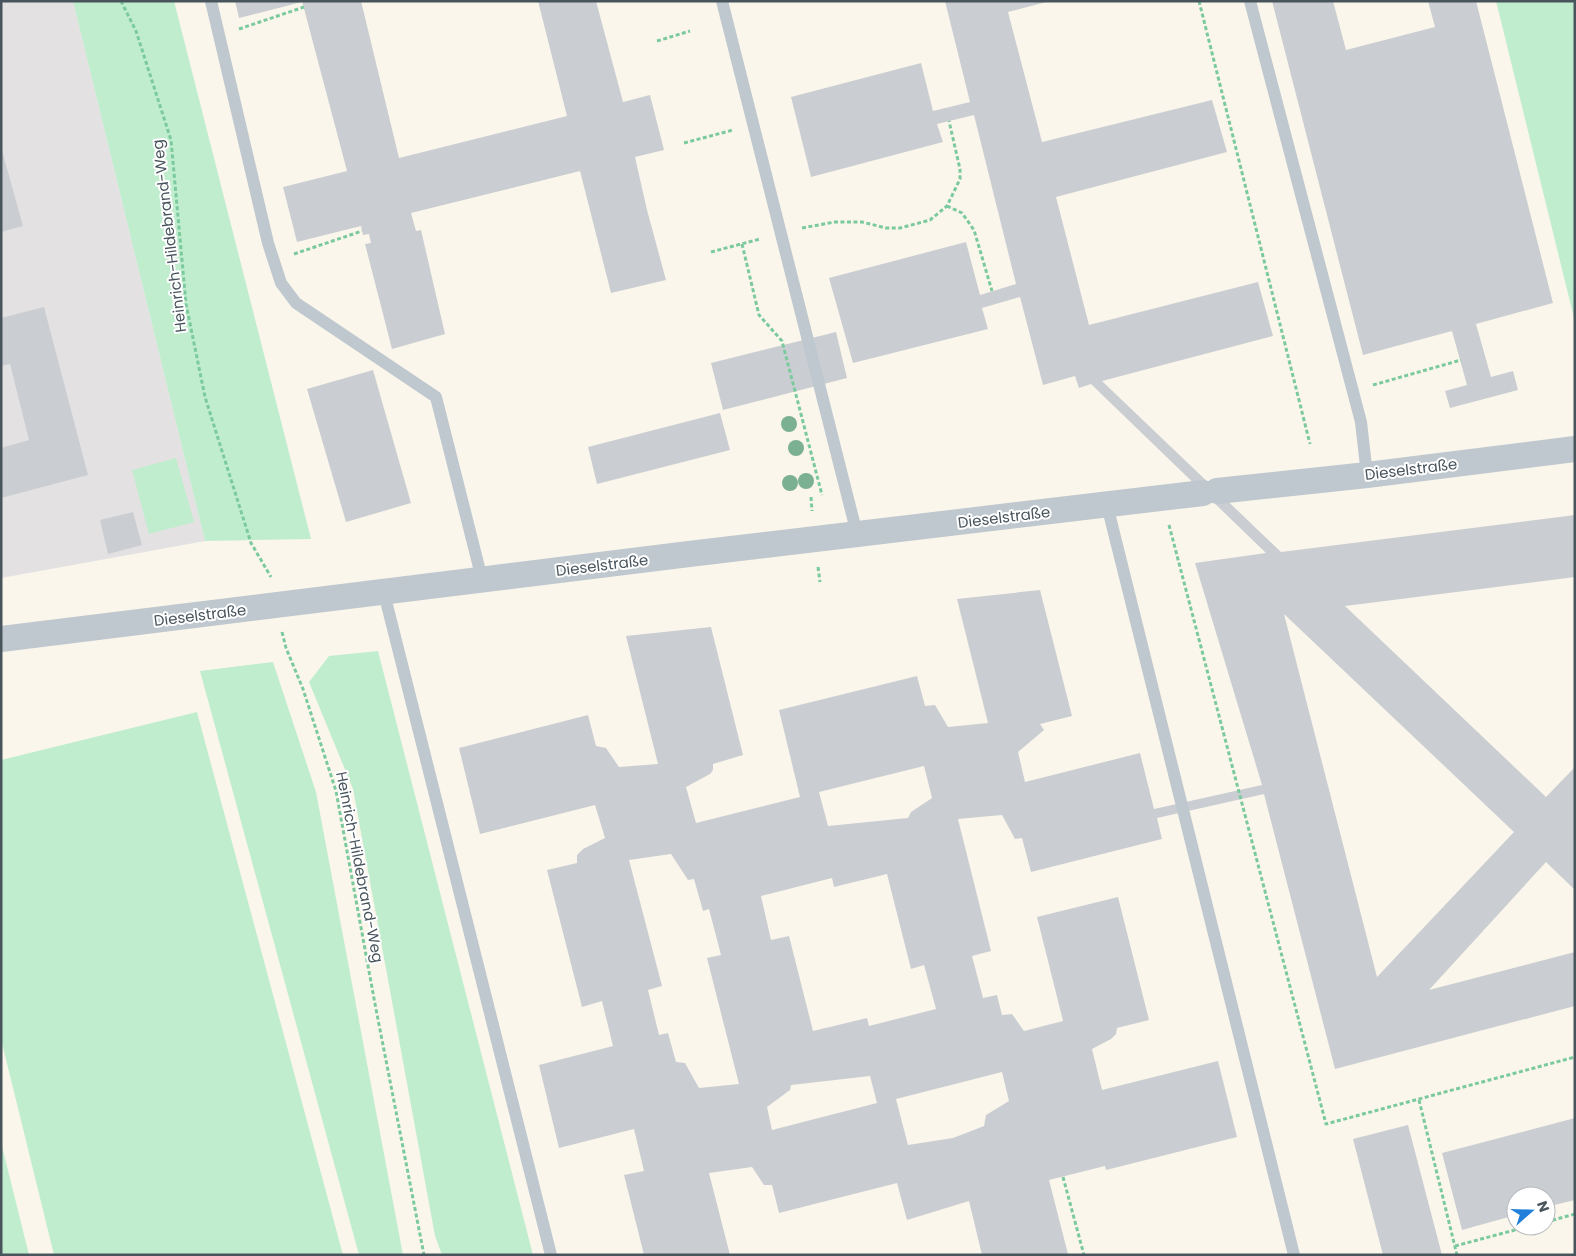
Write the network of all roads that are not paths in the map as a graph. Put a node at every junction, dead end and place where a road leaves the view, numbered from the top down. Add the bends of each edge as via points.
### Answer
1 (211, 1) edge
2 (722, 1) edge
3 (1250, 1) edge
4 (1575, 448) edge
5 (1367, 475) junction
6 (1107, 505) junction
7 (857, 534) junction
8 (482, 579) junction
9 (384, 593) junction
10 (1, 639) edge
11 (551, 1255) edge
12 (1294, 1255) edge

1 - 8 lane via 281,283 296,303 436,397
2 - 7 lane
3 - 5 lane via 1361,422
4 - 5 street, Dieselstraße
5 - 6 street, Dieselstraße
6 - 7 street, Dieselstraße
6 - 12 lane
7 - 8 street, Dieselstraße
8 - 9 street, Dieselstraße
9 - 10 street, Dieselstraße
9 - 11 lane

